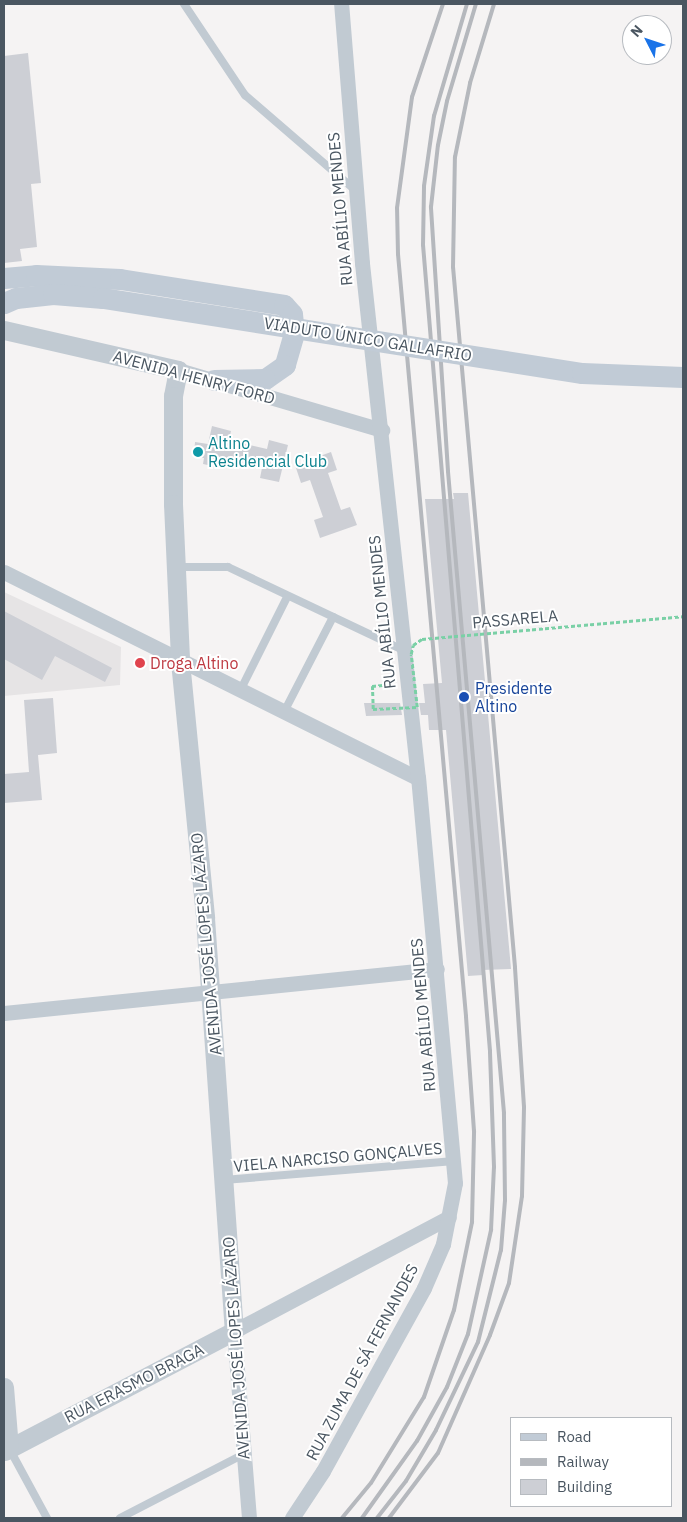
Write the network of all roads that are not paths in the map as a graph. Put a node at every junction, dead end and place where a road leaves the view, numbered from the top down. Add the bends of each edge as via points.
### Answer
1 (184, 4) edge
2 (341, 4) edge
3 (355, 190) junction
4 (4, 278) edge
5 (4, 291) edge
6 (53, 294) junction
7 (4, 303) edge
8 (4, 330) edge
9 (178, 370) junction
10 (683, 378) edge
11 (214, 380) junction
12 (382, 430) junction
13 (176, 567) junction
14 (4, 572) edge
15 (287, 597) junction
16 (333, 617) junction
17 (403, 650) junction
18 (180, 661) junction
19 (240, 691) junction
20 (284, 712) junction
21 (418, 778) junction
22 (437, 970) junction
23 (210, 991) junction
24 (4, 1012) edge
25 (454, 1162) junction
26 (224, 1180) junction
27 (449, 1217) junction
28 (234, 1331) junction
29 (4, 1387) edge
30 (7, 1449) edge
31 (244, 1454) junction
32 (47, 1518) edge
33 (120, 1518) edge
34 (249, 1518) edge
35 (292, 1518) edge

1 - 3 lane via 245,95
2 - 3 street, RUA ABÍLIO MENDES
3 - 12 street, RUA ABÍLIO MENDES
4 - 11 main road via 36,275 120,279 284,305 292,314 294,333 285,365 265,379
5 - 6 main road, VIADUTO ÚNICO GALLAFRIO via 41,288
6 - 7 main road, VIADUTO ÚNICO GALLAFRIO
6 - 10 main road, VIADUTO ÚNICO GALLAFRIO, bridge via 103,298 582,373
8 - 9 street, AVENIDA HENRY FORD
9 - 11 street, AVENIDA HENRY FORD
9 - 13 street, AVENIDA JOSÉ LOPES LÁZARO via 173,415
11 - 12 street, AVENIDA HENRY FORD
12 - 17 street, RUA ABÍLIO MENDES
13 - 15 lane via 228,567
13 - 18 street, AVENIDA JOSÉ LOPES LÁZARO
14 - 18 street
15 - 16 lane
15 - 19 lane
16 - 17 lane
16 - 20 lane
17 - 21 street, RUA ABÍLIO MENDES
18 - 19 street
18 - 23 street, AVENIDA JOSÉ LOPES LÁZARO
19 - 20 street
20 - 21 street
21 - 22 street, RUA ABÍLIO MENDES
22 - 23 street
22 - 25 street, RUA ABÍLIO MENDES
23 - 24 street
23 - 26 street, AVENIDA JOSÉ LOPES LÁZARO
25 - 26 lane, VIELA NARCISO GONÇALVES
25 - 27 street, RUA ABÍLIO MENDES via 454,1198
26 - 28 street, AVENIDA JOSÉ LOPES LÁZARO
27 - 28 street, RUA ERASMO BRAGA
27 - 35 street, RUA ZUMA DE SÁ FERNANDES via 443,1244 424,1288 323,1471
28 - 30 street, RUA ERASMO BRAGA
28 - 31 street, AVENIDA JOSÉ LOPES LÁZARO
29 - 30 street
30 - 32 lane
31 - 33 lane
31 - 34 street, AVENIDA JOSÉ LOPES LÁZARO

